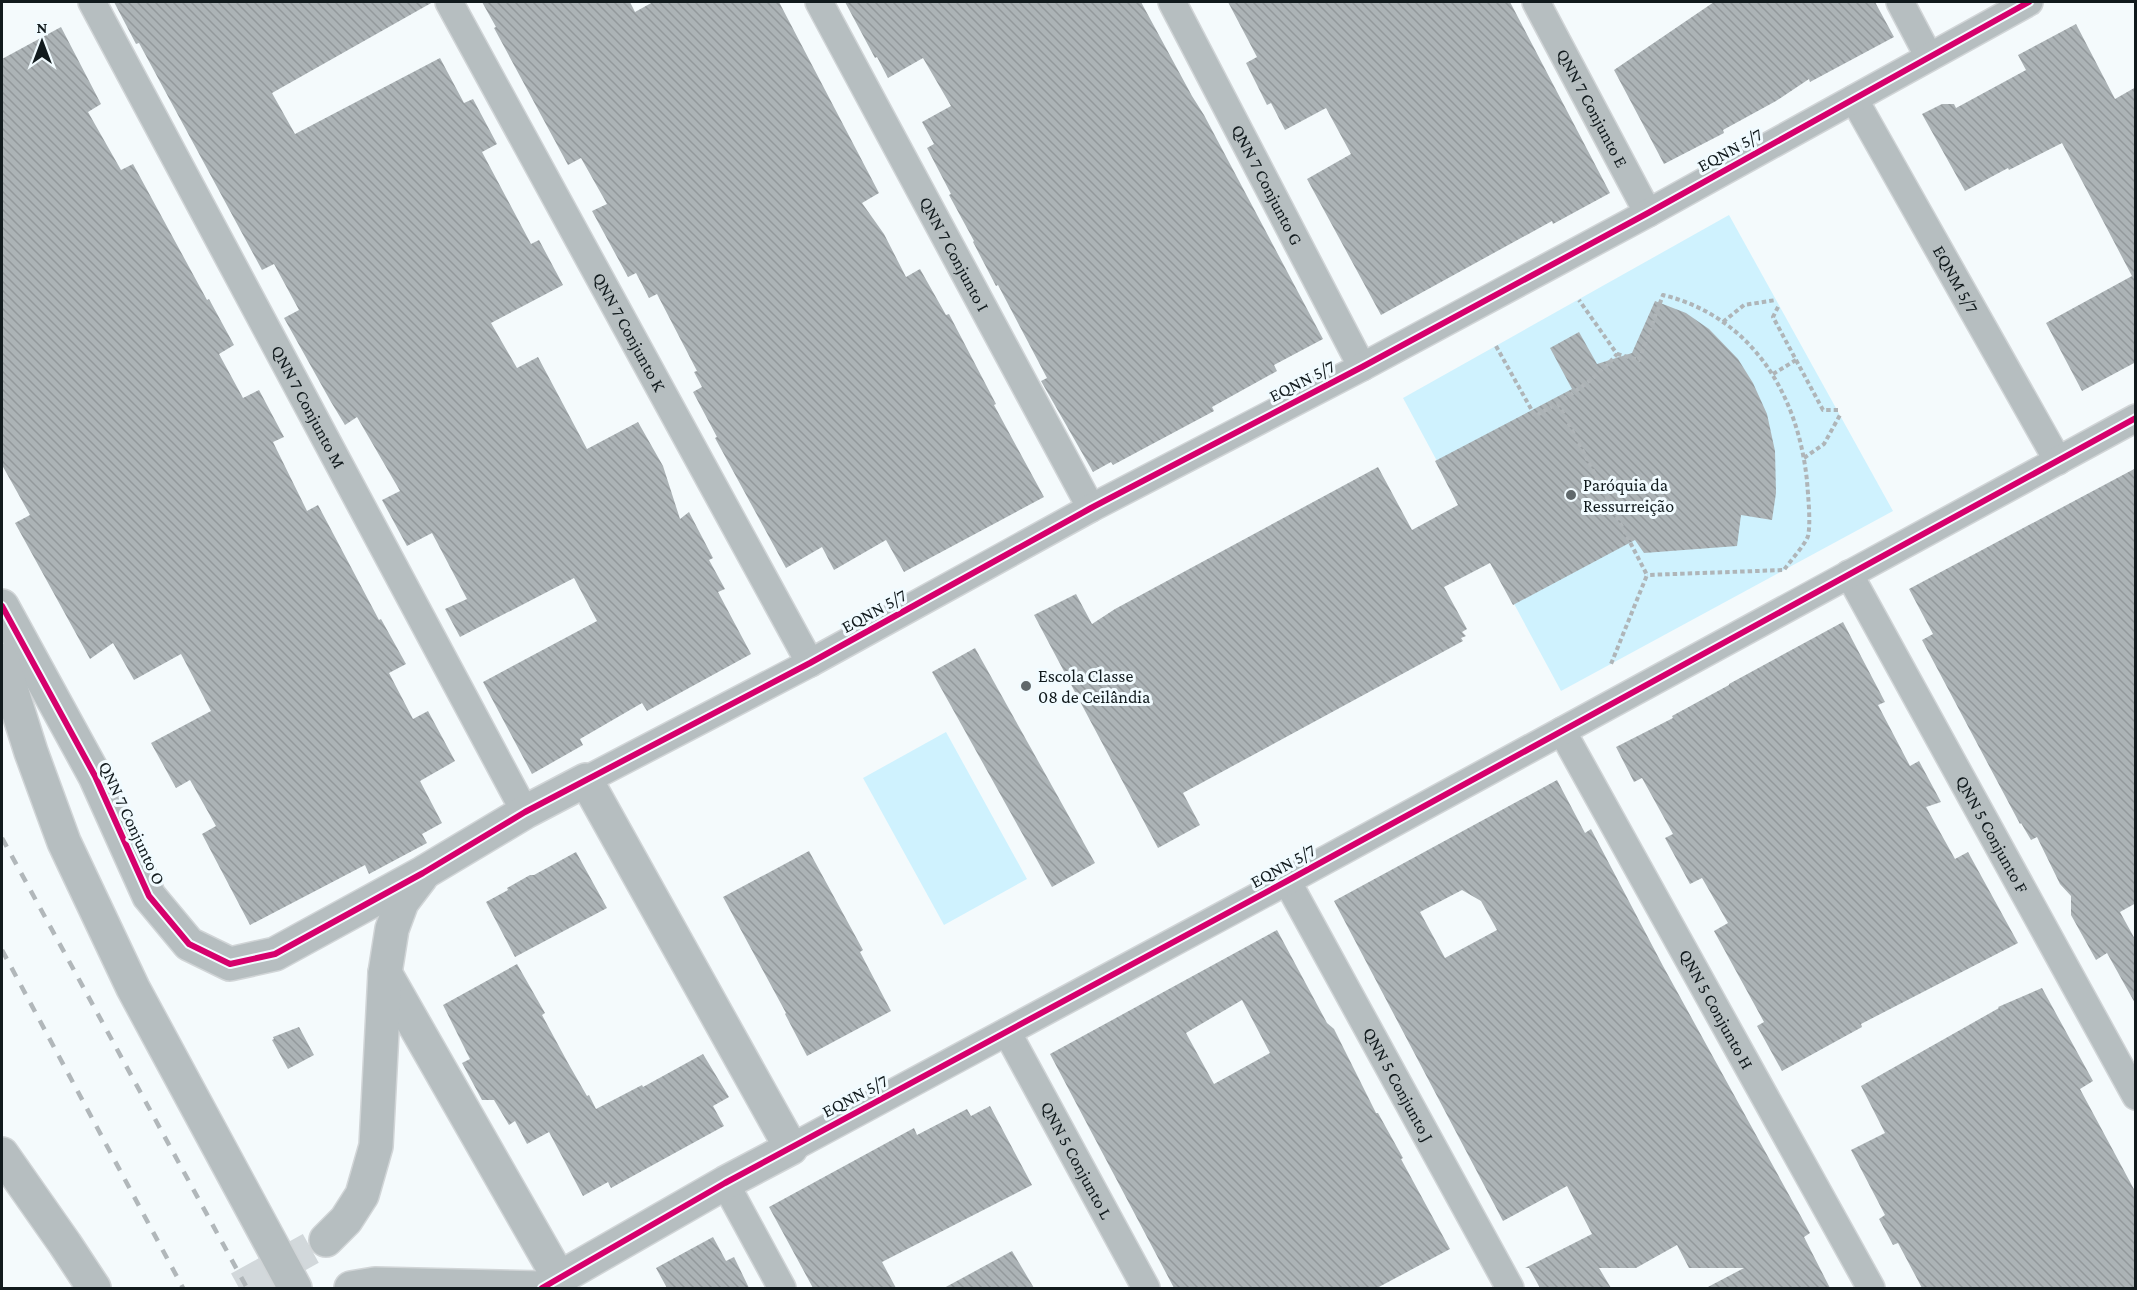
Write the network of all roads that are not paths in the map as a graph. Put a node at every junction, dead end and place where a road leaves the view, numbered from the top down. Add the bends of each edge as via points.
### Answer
1 (92, 2) edge
2 (449, 2) edge
3 (819, 2) edge
4 (1172, 2) edge
5 (1536, 2) edge
6 (1900, 2) edge
7 (2029, 2) edge
8 (1929, 57) junction
9 (1854, 99) junction
10 (1648, 213) junction
11 (1362, 367) junction
12 (2136, 418) edge
13 (2058, 461) junction
14 (1091, 508) junction
15 (1849, 574) junction
16 (2, 606) edge
17 (2, 660) edge
18 (810, 663) junction
19 (1562, 731) junction
20 (586, 780) junction
21 (525, 812) junction
22 (423, 873) junction
23 (1287, 881) junction
24 (385, 973) junction
25 (1007, 1032) junction
26 (2136, 1096) edge
27 (791, 1148) junction
28 (2, 1154) edge
29 (725, 1183) junction
30 (326, 1240) tunnel mouth
31 (548, 1285) edge
32 (94, 1288) edge
33 (295, 1288) edge
34 (351, 1288) edge
35 (782, 1288) edge
36 (1146, 1288) edge
37 (1510, 1288) edge
38 (1871, 1288) edge

1 - 21 street, QNN 7 Conjunto M
2 - 18 street, QNN 7 Conjunto K
3 - 14 street, QNN 7 Conjunto I
4 - 11 street, QNN 7 Conjunto G
5 - 10 street, QNN 7 Conjunto E
6 - 8 street
7 - 8 street, EQNN 5/7
8 - 9 street, EQNN 5/7
9 - 10 street, EQNN 5/7
9 - 13 street, EQNM 5/7
10 - 11 street, EQNN 5/7
11 - 14 street, EQNN 5/7
12 - 13 street, EQNN 5/7
13 - 15 street, EQNN 5/7
14 - 18 street, EQNN 5/7
15 - 19 street, EQNN 5/7
15 - 26 street, QNN 5 Conjunto F
16 - 22 street, QNN 7 Conjunto O via 95,776 149,896 189,944 230,964 275,954
17 - 33 street via 64,842 133,988
18 - 20 street, EQNN 5/7
19 - 23 street, EQNN 5/7
19 - 38 street, QNN 5 Conjunto H
20 - 21 street, QNN 7 Conjunto O
20 - 27 street
21 - 22 street, QNN 7 Conjunto O
22 - 24 street via 402,902 392,929
23 - 25 street, EQNN 5/7
23 - 37 street, QNN 5 Conjunto J
24 - 30 street via 376,1146 362,1195 346,1220
24 - 31 street
25 - 27 street, EQNN 5/7
25 - 36 street, QNN 5 Conjunto L
27 - 29 street
28 - 32 street
29 - 31 street
29 - 35 street
31 - 34 street via 375,1284

